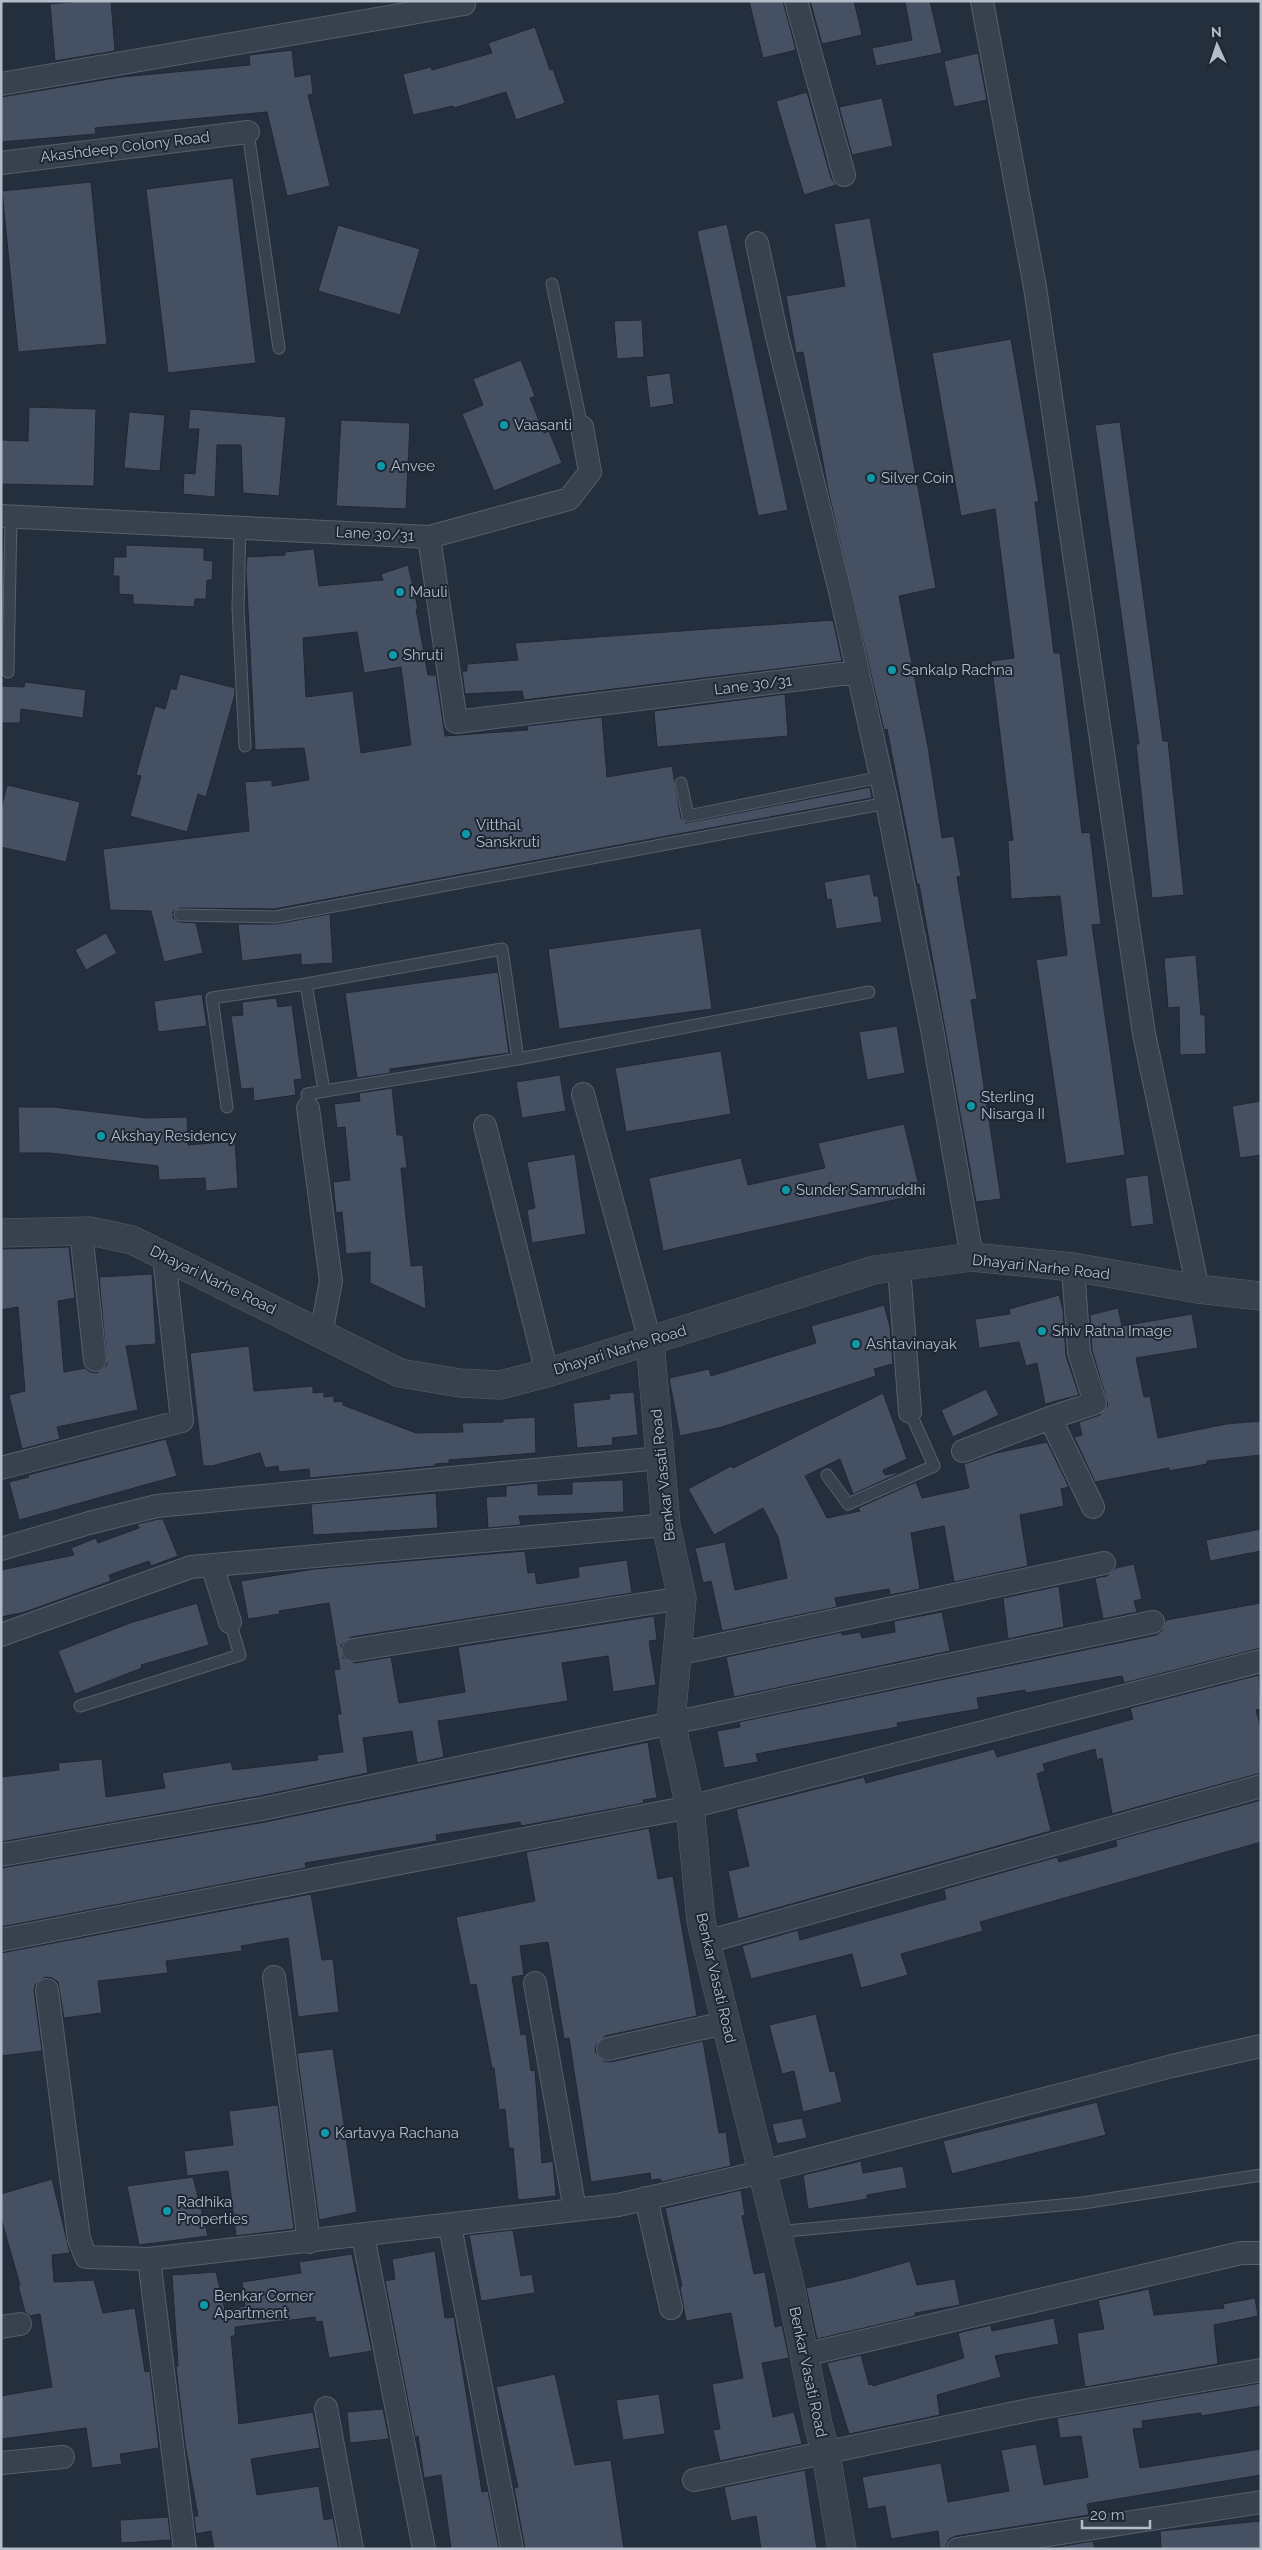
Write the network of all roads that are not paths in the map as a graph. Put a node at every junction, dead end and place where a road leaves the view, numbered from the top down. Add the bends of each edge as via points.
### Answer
1 (463, 1) edge
2 (796, 1) edge
3 (982, 1) edge
4 (1, 84) edge
5 (248, 132) joint
6 (1, 163) edge
7 (844, 175) dead end
8 (757, 243) dead end
9 (552, 284) dead end
10 (279, 348) dead end
11 (582, 427) joint
12 (6, 516) edge
13 (240, 528) junction
14 (429, 537) junction
15 (8, 672) dead end
16 (857, 672) junction
17 (246, 746) dead end
18 (881, 777) junction
19 (681, 783) dead end
20 (887, 803) junction
21 (180, 915) dead end
22 (306, 984) junction
23 (869, 992) dead end
24 (518, 1059) junction
25 (324, 1090) junction
26 (583, 1094) dead end
27 (227, 1108) dead end
28 (308, 1108) joint
29 (485, 1126) dead end
30 (81, 1232) junction
31 (1, 1233) edge
32 (164, 1256) junction
33 (972, 1257) junction
34 (898, 1267) junction
35 (1073, 1268) junction
36 (1198, 1289) junction
37 (1261, 1296) edge
38 (321, 1334) junction
39 (650, 1341) junction
40 (95, 1360) dead end
41 (547, 1373) junction
42 (910, 1412) joint
43 (1050, 1418) junction
44 (963, 1451) dead end
45 (660, 1458) junction
46 (1, 1468) edge
47 (827, 1475) dead end
48 (1092, 1508) dead end
49 (666, 1525) junction
50 (1, 1549) edge
51 (1104, 1563) dead end
52 (212, 1565) junction
53 (682, 1598) junction
54 (230, 1622) joint
55 (1153, 1622) dead end
56 (1, 1635) edge
57 (353, 1650) dead end
58 (677, 1654) junction
59 (1261, 1661) edge
60 (80, 1706) dead end
61 (671, 1722) junction
62 (1261, 1786) edge
63 (690, 1807) junction
64 (1, 1855) edge
65 (1, 1940) edge
66 (706, 1942) junction
67 (274, 1977) dead end
68 (535, 1983) dead end
69 (47, 1990) dead end
70 (725, 2023) junction
71 (1261, 2046) edge
72 (608, 2048) dead end
73 (762, 2172) junction
74 (1261, 2175) edge
75 (646, 2198) junction
76 (575, 2210) junction
77 (450, 2226) junction
78 (776, 2232) junction
79 (363, 2236) junction
80 (309, 2242) junction
81 (1261, 2252) edge
82 (149, 2259) junction
83 (671, 2308) dead end
84 (804, 2354) junction
85 (1261, 2370) edge
86 (326, 2408) dead end
87 (826, 2454) junction
88 (63, 2457) dead end
89 (1, 2463) edge
90 (694, 2480) dead end
91 (1261, 2502) edge
92 (185, 2549) edge
93 (352, 2549) edge
94 (424, 2549) edge
95 (512, 2549) edge
96 (842, 2549) edge
97 (958, 2549) edge

1 - 4 street via 464,4
2 - 7 street
3 - 36 street via 1035,288 1144,1034
5 - 6 street, Akashdeep Colony Road
5 - 10 lane
8 - 16 street
9 - 11 lane
11 - 14 street via 590,472 569,499
12 - 13 street, Lane 30/31
12 - 15 lane
13 - 14 street, Lane 30/31
13 - 17 lane via 238,608
14 - 16 street, Lane 30/31 via 456,722
16 - 18 street
18 - 19 lane via 688,816
18 - 20 street
20 - 21 lane via 276,917
20 - 33 street via 932,1029
22 - 24 lane via 502,949
22 - 25 lane
22 - 27 lane via 212,998
23 - 24 lane
24 - 25 lane
25 - 28 lane via 307,1094
26 - 39 street
28 - 38 street via 331,1280
29 - 41 street
30 - 31 street, Dhayari Narhe Road
30 - 32 street, Dhayari Narhe Road via 132,1240
30 - 40 street
32 - 38 street, Dhayari Narhe Road
32 - 46 street via 182,1421
33 - 34 street, Dhayari Narhe Road
33 - 35 street, Dhayari Narhe Road
34 - 39 street, Dhayari Narhe Road via 874,1270
34 - 42 street
35 - 36 street, Dhayari Narhe Road
35 - 43 street via 1079,1352 1095,1403
36 - 37 street, Dhayari Narhe Road
38 - 41 street, Dhayari Narhe Road via 400,1373 460,1383 500,1385
39 - 41 street, Dhayari Narhe Road
39 - 45 street, Benkar Vasati Road
42 - 47 lane via 934,1466 848,1504
43 - 44 street
43 - 48 street
45 - 49 street, Benkar Vasati Road
45 - 50 street via 157,1506
49 - 52 street
49 - 53 street, Benkar Vasati Road
51 - 58 street
52 - 54 street
52 - 56 street via 191,1567
53 - 57 street
53 - 58 street, Benkar Vasati Road
54 - 60 lane via 240,1655
55 - 61 street
58 - 61 street, Benkar Vasati Road
59 - 63 street
61 - 63 street, Benkar Vasati Road
61 - 64 street via 262,1809
62 - 66 street
63 - 65 street
63 - 66 street, Benkar Vasati Road
66 - 70 street, Benkar Vasati Road
67 - 80 street
68 - 76 street
69 - 82 street via 79,2239 86,2257
70 - 72 street
70 - 73 street, Benkar Vasati Road
71 - 73 street
73 - 75 street
73 - 78 street, Benkar Vasati Road
74 - 78 lane via 1083,2202
75 - 76 street
75 - 83 street
76 - 77 street
77 - 79 street
77 - 95 street
78 - 84 street, Benkar Vasati Road
79 - 80 street
79 - 94 street
80 - 82 street
81 - 84 street via 1241,2253
82 - 92 street
84 - 87 street, Benkar Vasati Road
85 - 87 street via 1034,2409
86 - 93 street
87 - 90 street
87 - 96 street, Benkar Vasati Road
88 - 89 street
91 - 97 street

